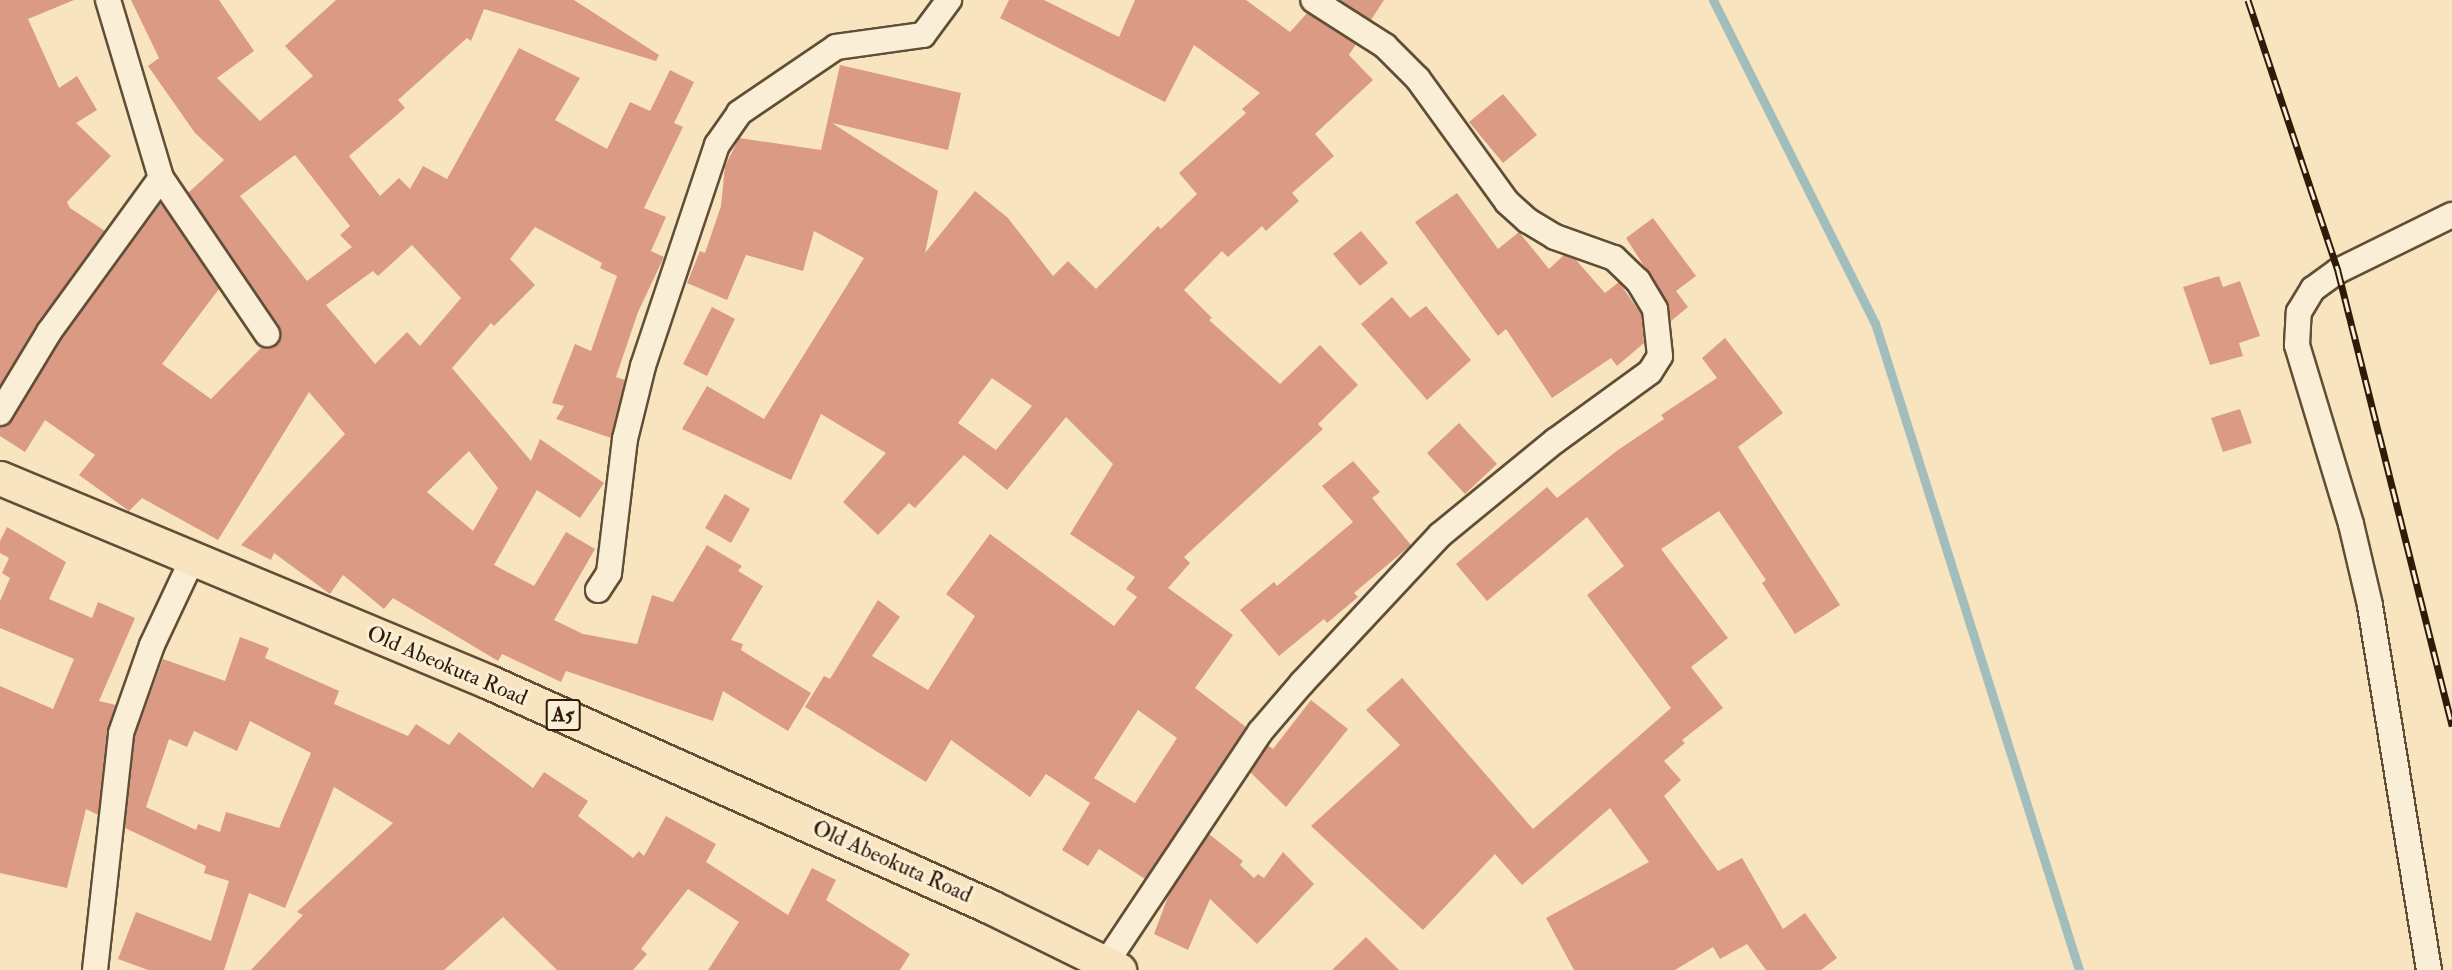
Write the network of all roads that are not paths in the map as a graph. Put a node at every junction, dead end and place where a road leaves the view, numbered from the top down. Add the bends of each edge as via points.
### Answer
1 (108, 0) edge
2 (949, 0) edge
3 (1313, 0) edge
4 (162, 178) junction
5 (2452, 215) edge
6 (267, 334) dead end
7 (0, 413) edge
8 (0, 478) edge
9 (192, 560) junction
10 (598, 590) dead end
11 (1113, 966) edge
12 (95, 970) edge
13 (2429, 970) edge

1 - 4 street
2 - 10 street via 923,35 836,47 739,113 717,144 643,366 625,439 609,573
3 - 11 street via 1385,46 1418,79 1508,201 1528,222 1555,237 1614,258 1638,281 1654,309 1660,356 1650,372 1555,441 1440,535 1302,683 1260,732
4 - 6 street
4 - 7 street via 49,332
5 - 13 street via 2338,271 2313,289 2299,312 2297,345 2351,524 2370,605
8 - 9 highway, Old Abeokuta Road / A5
9 - 11 highway, Old Abeokuta Road / A5 via 500,687 981,902
9 - 12 street via 152,645 122,733

